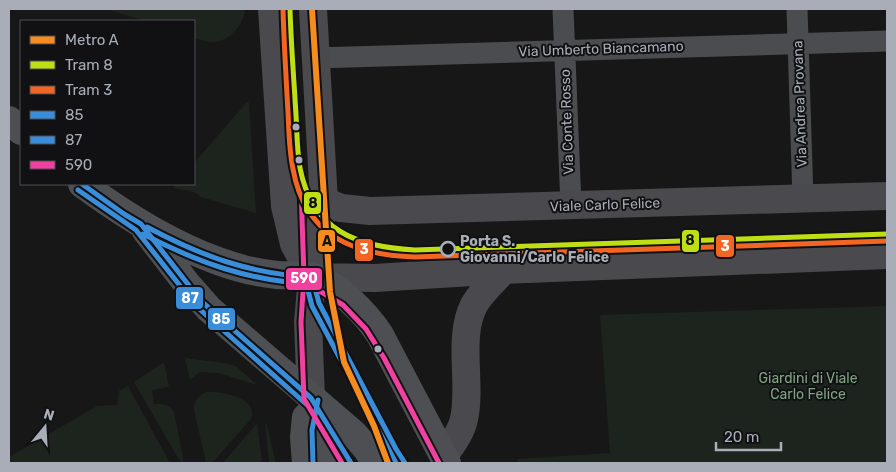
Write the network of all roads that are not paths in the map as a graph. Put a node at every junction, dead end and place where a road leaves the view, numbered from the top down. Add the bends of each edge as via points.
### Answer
1 (272, 9) edge
2 (313, 9) edge
3 (563, 9) edge
4 (796, 9) edge
5 (887, 41) edge
6 (798, 43) junction
7 (565, 50) junction
8 (315, 58) junction
9 (9, 120) edge
10 (20, 130) edge
11 (83, 185) edge
12 (887, 196) edge
13 (803, 199) junction
14 (324, 201) junction
15 (570, 206) junction
16 (141, 224) junction
17 (887, 255) edge
18 (504, 270) junction
19 (312, 276) junction
20 (311, 398) junction
21 (447, 461) edge
22 (306, 463) edge
23 (327, 463) edge
24 (376, 463) edge

1 - 19 main road via 285,206 294,244
2 - 8 main road
3 - 7 street, Via Conte Rosso
4 - 6 street, Via Andrea Provana
5 - 6 street, Via Umberto Biancamano
6 - 7 street, Via Umberto Biancamano
6 - 13 street, Via Andrea Provana
7 - 8 street, Via Umberto Biancamano
7 - 15 street, Via Conte Rosso
8 - 14 main road
9 - 10 main road
11 - 16 main road
12 - 13 main road, Viale Carlo Felice
13 - 15 main road, Viale Carlo Felice
14 - 15 main road, Viale Carlo Felice via 342,208 370,212
14 - 19 main road
16 - 19 main road via 188,249 230,264 269,274
16 - 20 main road via 201,301
17 - 18 main road
18 - 19 main road via 376,278
18 - 21 main road via 474,304 469,318 464,420
19 - 20 main road via 308,322
19 - 21 main road via 344,295 371,322
20 - 22 main road via 304,429
20 - 23 main road
20 - 24 main road via 360,441

